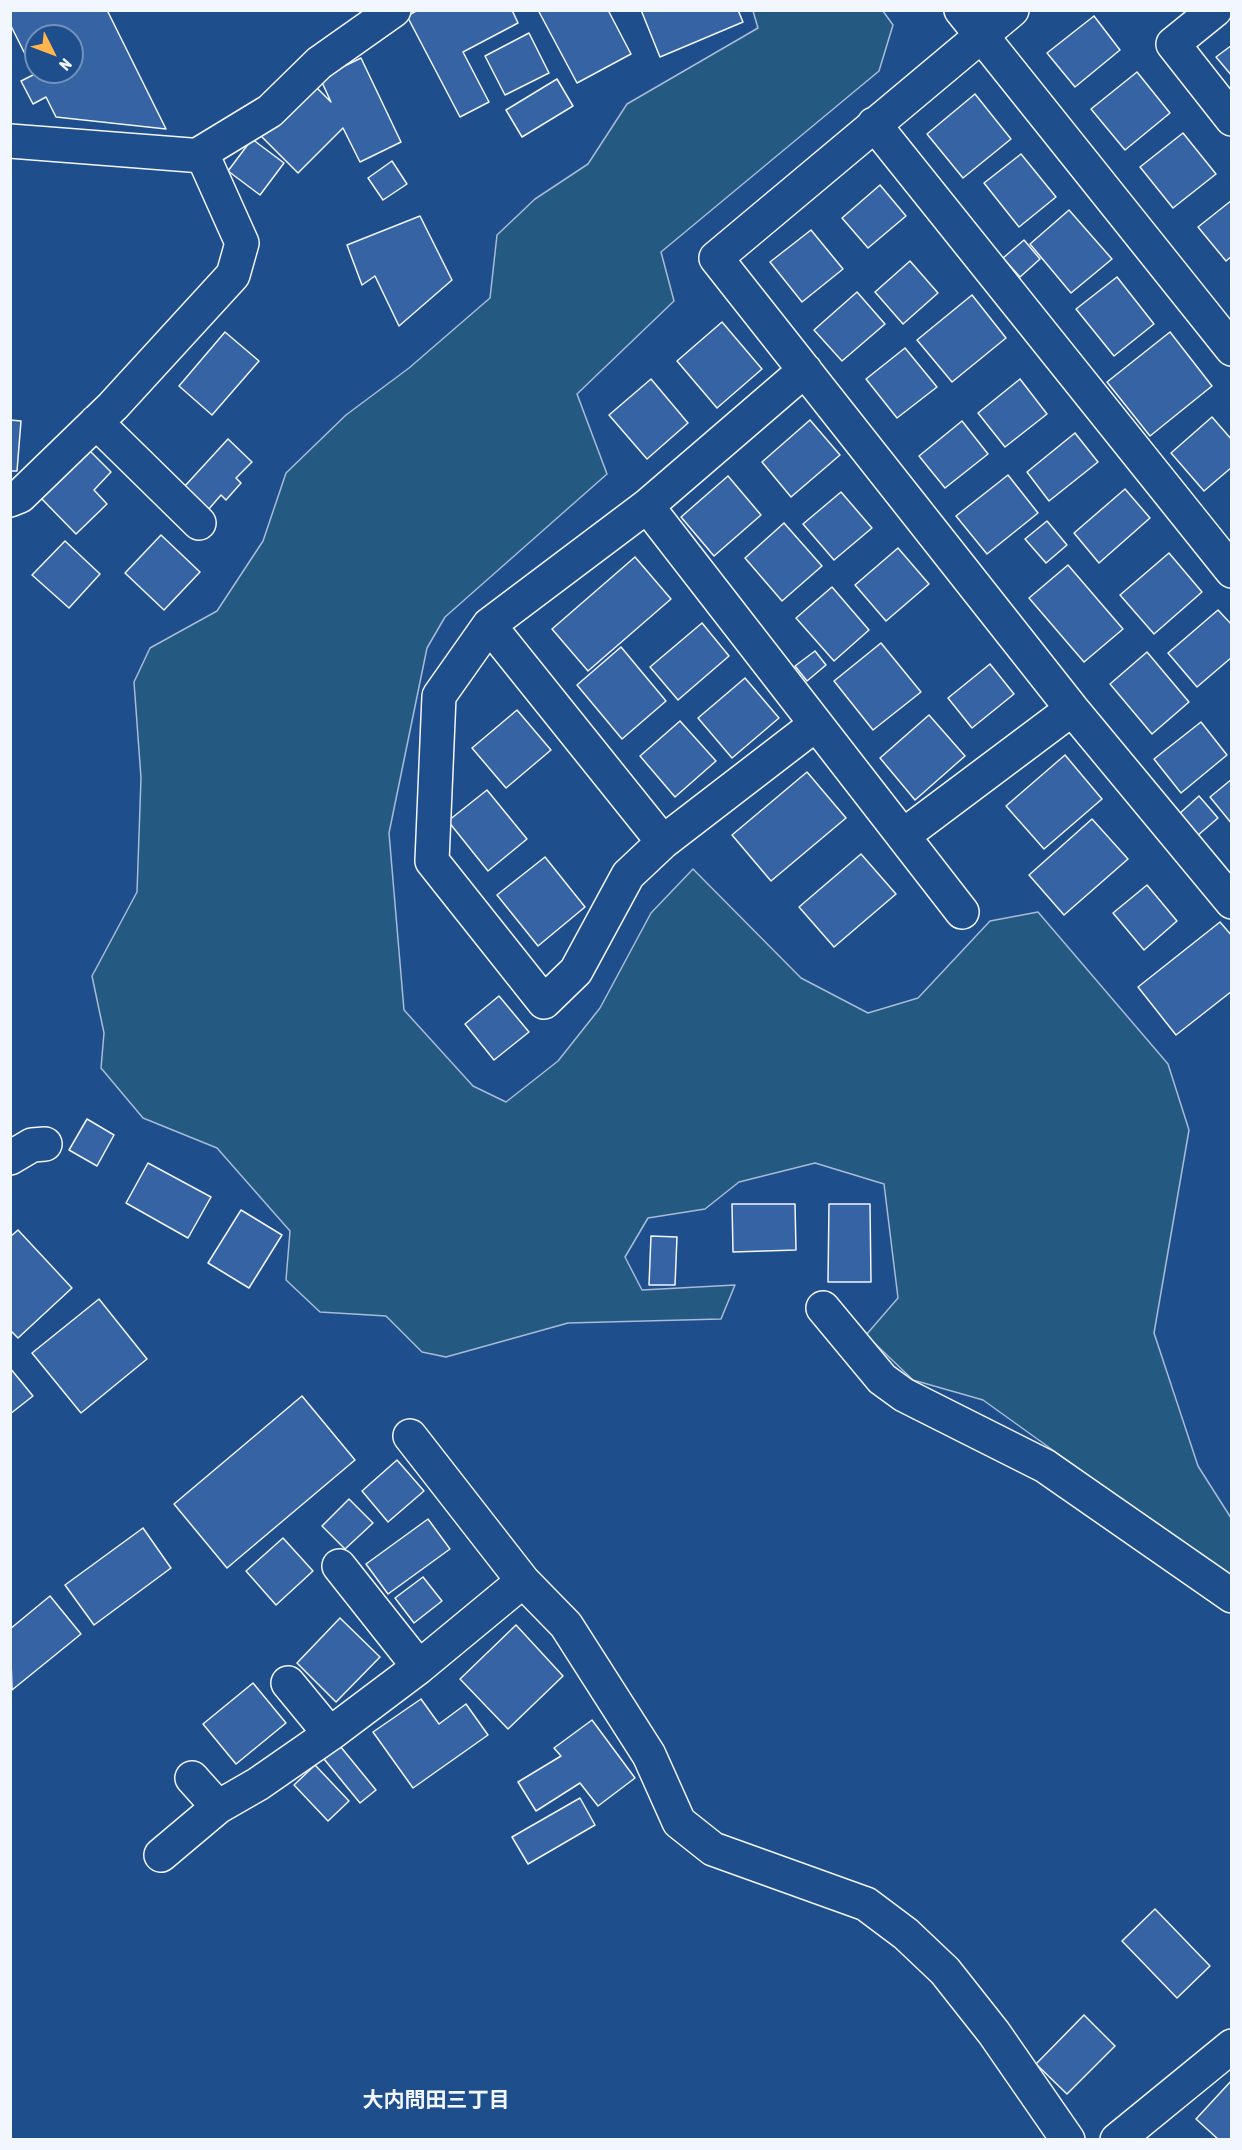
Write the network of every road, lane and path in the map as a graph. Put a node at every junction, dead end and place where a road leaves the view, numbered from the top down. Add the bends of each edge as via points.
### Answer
1 (394, 10) edge
2 (961, 10) edge
3 (1012, 10) edge
4 (1215, 10) edge
5 (981, 36) junction
6 (1232, 119) edge
7 (874, 124) junction
8 (10, 141) edge
9 (196, 156) junction
10 (1232, 349) edge
11 (805, 370) junction
12 (96, 422) junction
13 (10, 500) edge
14 (647, 506) junction
15 (199, 523) dead end
16 (1232, 571) edge
17 (489, 625) junction
18 (1072, 709) junction
19 (814, 725) junction
20 (904, 835) junction
21 (663, 842) junction
22 (1229, 894) edge
23 (962, 912) dead end
24 (45, 1144) dead end
25 (10, 1158) edge
26 (823, 1308) dead end
27 (410, 1436) dead end
28 (339, 1566) dead end
29 (523, 1581) junction
30 (1232, 1596) edge
31 (419, 1667) junction
32 (288, 1683) dead end
33 (330, 1734) junction
34 (192, 1778) dead end
35 (218, 1807) junction
36 (161, 1856) dead end
37 (1232, 2046) edge
38 (1068, 2139) edge
39 (1117, 2139) edge

1 - 9 street via 319,63 270,111
2 - 5 street
3 - 5 street
4 - 6 street via 1173,44
5 - 7 street
5 - 10 street
7 - 11 street via 716,258
7 - 16 street
8 - 9 street
9 - 12 street via 204,156 242,243 233,275
11 - 14 street
11 - 18 street
12 - 13 street via 20,496
12 - 15 street
14 - 17 street
14 - 19 street
17 - 21 street
17 - 21 street via 439,696 432,861 544,1002 576,971 628,875
18 - 20 street
18 - 22 street
19 - 20 street
19 - 21 street
20 - 23 street
24 - 25 street via 32,1145
26 - 30 street via 882,1379 904,1395 1045,1467
27 - 29 street
28 - 31 street
29 - 31 street
29 - 38 street via 566,1625 649,1755 679,1822 713,1849 866,1904 906,1934 945,1971 994,2033
31 - 33 street
32 - 33 street
33 - 35 street
34 - 35 street
35 - 36 street
37 - 39 street

